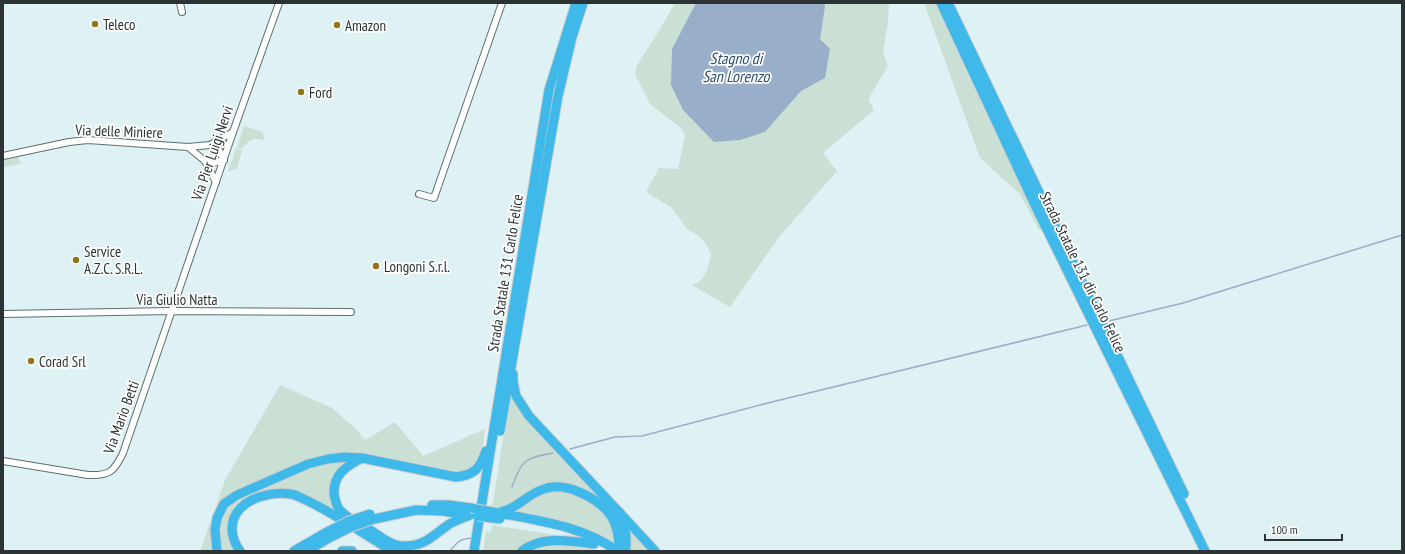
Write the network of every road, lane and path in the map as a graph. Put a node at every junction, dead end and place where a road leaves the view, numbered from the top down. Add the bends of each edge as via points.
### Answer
1 (180, 3) edge
2 (279, 3) edge
3 (502, 3) edge
4 (576, 3) edge
5 (583, 3) edge
6 (941, 3) edge
7 (948, 3) edge
8 (182, 12) dead end
9 (233, 132) junction
10 (210, 145) junction
11 (188, 147) junction
12 (3, 156) edge
13 (224, 160) junction
14 (205, 161) junction
15 (216, 182) junction
16 (420, 194) dead end
17 (171, 311) junction
18 (351, 312) dead end
19 (3, 314) edge
20 (514, 346) junction
21 (493, 434) junction
22 (362, 458) junction
23 (3, 461) edge
24 (618, 511) junction
25 (473, 513) junction
26 (499, 516) junction
27 (328, 535) junction
28 (594, 544) junction
29 (613, 550) edge
30 (217, 551) edge
31 (240, 551) edge
32 (294, 551) edge
33 (307, 551) edge
34 (342, 551) edge
35 (352, 551) edge
36 (392, 551) edge
37 (474, 551) edge
38 (480, 551) edge
39 (522, 551) edge
40 (626, 551) edge
41 (655, 551) edge
42 (1205, 551) edge
43 (1211, 551) edge

1 - 8 street
2 - 9 street, Via Pier Luigi Nervi
3 - 16 street via 434,198
4 - 21 highway, Strada Statale 131 Carlo Felice via 548,90
5 - 20 highway, Strada Statale 131 Carlo Felice via 558,96
6 - 42 highway, Strada Statale 131 dir Carlo Felice via 1031,198
7 - 43 highway, Strada Statale 131 dir Carlo Felice
9 - 10 street, Via delle Miniere
9 - 13 street, Via Pier Luigi Nervi
10 - 11 street, Via delle Miniere
10 - 13 street via 218,148
11 - 12 street, Via delle Miniere via 88,140
11 - 14 street
13 - 14 street via 213,163
13 - 15 street, Via Pier Luigi Nervi
14 - 15 street
15 - 17 street, Via Pier Luigi Nervi
17 - 18 street, Via Giulio Natta
17 - 19 street, Via Giulio Natta
17 - 23 street, Via Mario Betti via 118,465 101,476
20 - 24 highway via 517,351 513,382 519,402 529,416
20 - 38 highway, Strada Statale 131 Carlo Felice
21 - 22 highway via 481,464 467,476 456,477
21 - 37 highway, Strada Statale 131 Carlo Felice
22 - 25 highway via 341,472 336,479 335,500 348,516 387,540 403,547 418,545 449,524
22 - 30 highway via 345,456 308,464 237,495 224,504 218,518 215,530
24 - 40 highway via 626,535
24 - 41 highway
25 - 26 highway, bridge
25 - 27 highway, bridge via 416,510 372,517
26 - 28 highway via 572,533
26 - 29 highway via 550,523 577,530 601,541
26 - 29 highway via 544,489 557,486 575,490 603,508 610,516 618,533
27 - 32 highway
27 - 33 highway
28 - 29 highway
28 - 39 highway via 566,540 543,542
31 - 36 highway via 234,540 232,527 237,513 256,498 272,494 292,494 318,506
34 - 35 highway

